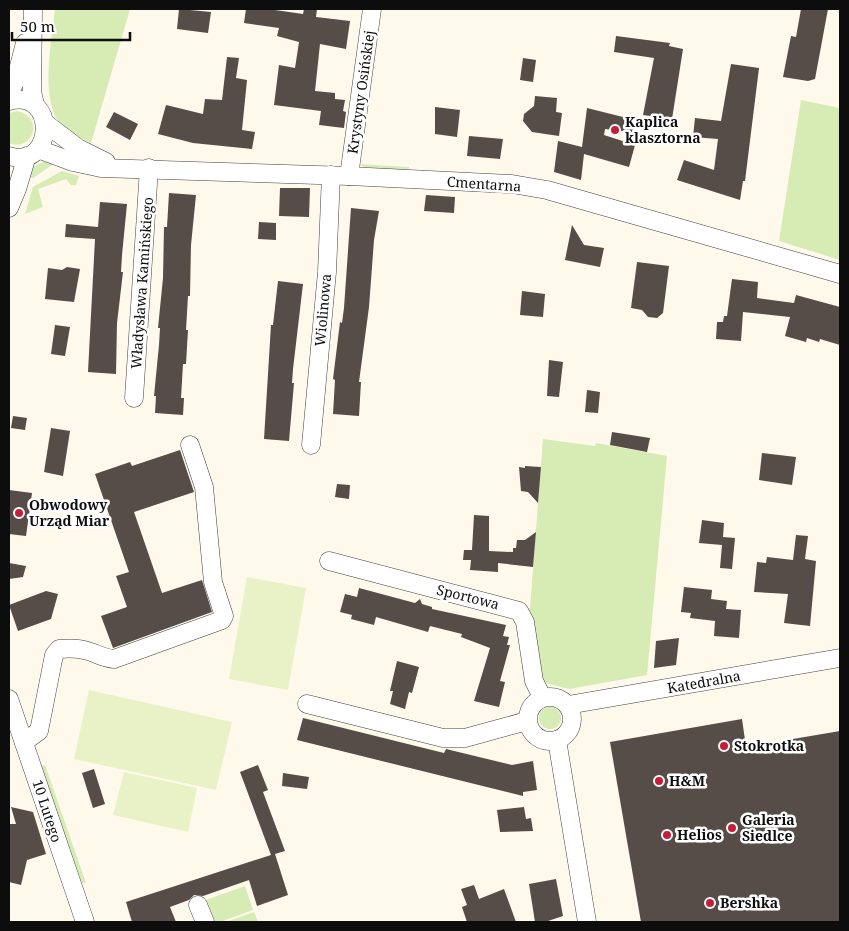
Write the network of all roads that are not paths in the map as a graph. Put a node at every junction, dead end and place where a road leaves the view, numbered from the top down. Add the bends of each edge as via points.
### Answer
1 (372, 9) edge
2 (9, 93) edge
3 (9, 100) edge
4 (35, 106) junction
5 (46, 123) junction
6 (32, 152) junction
7 (9, 156) edge
8 (116, 166) junction
9 (149, 168) junction
10 (331, 175) junction
11 (349, 176) junction
12 (9, 208) edge
13 (840, 274) edge
14 (134, 398) dead end
15 (190, 445) dead end
16 (311, 446) dead end
17 (329, 561) dead end
18 (840, 658) edge
19 (542, 697) junction
20 (9, 699) edge
21 (307, 704) dead end
22 (568, 705) junction
23 (527, 721) junction
24 (557, 740) junction
25 (24, 742) junction
26 (198, 904) dead end
27 (85, 922) edge
28 (205, 922) edge
29 (587, 922) edge

1 - 11 street, Krystyny Osińskiej
2 - 4 street via 15,82 32,9 31,75
3 - 4 street via 21,99
4 - 5 street, Cmentarna
5 - 6 street via 43,141
5 - 8 street, Cmentarna via 78,148
6 - 7 street
6 - 8 street, Cmentarna via 101,168
6 - 12 street
8 - 9 street, Cmentarna
9 - 10 street, Cmentarna
9 - 14 street, Władysława Kamińskiego
10 - 11 street, Cmentarna
10 - 16 street, Wiolinowa via 327,272
11 - 13 street, Cmentarna via 512,184 547,190
15 - 25 street via 204,486 213,582 224,616 222,620 114,659 102,658 88,651 60,649 54,655 39,731
17 - 19 street, Sportowa via 519,611 525,622 534,681
18 - 22 street, Katedralna
19 - 22 street via 558,698
19 - 23 street via 530,708
20 - 25 street, 10 Lutego
21 - 23 street via 443,738 465,738
22 - 24 street via 572,725
23 - 24 street via 538,738
24 - 29 street
25 - 27 street, 10 Lutego
26 - 28 street

